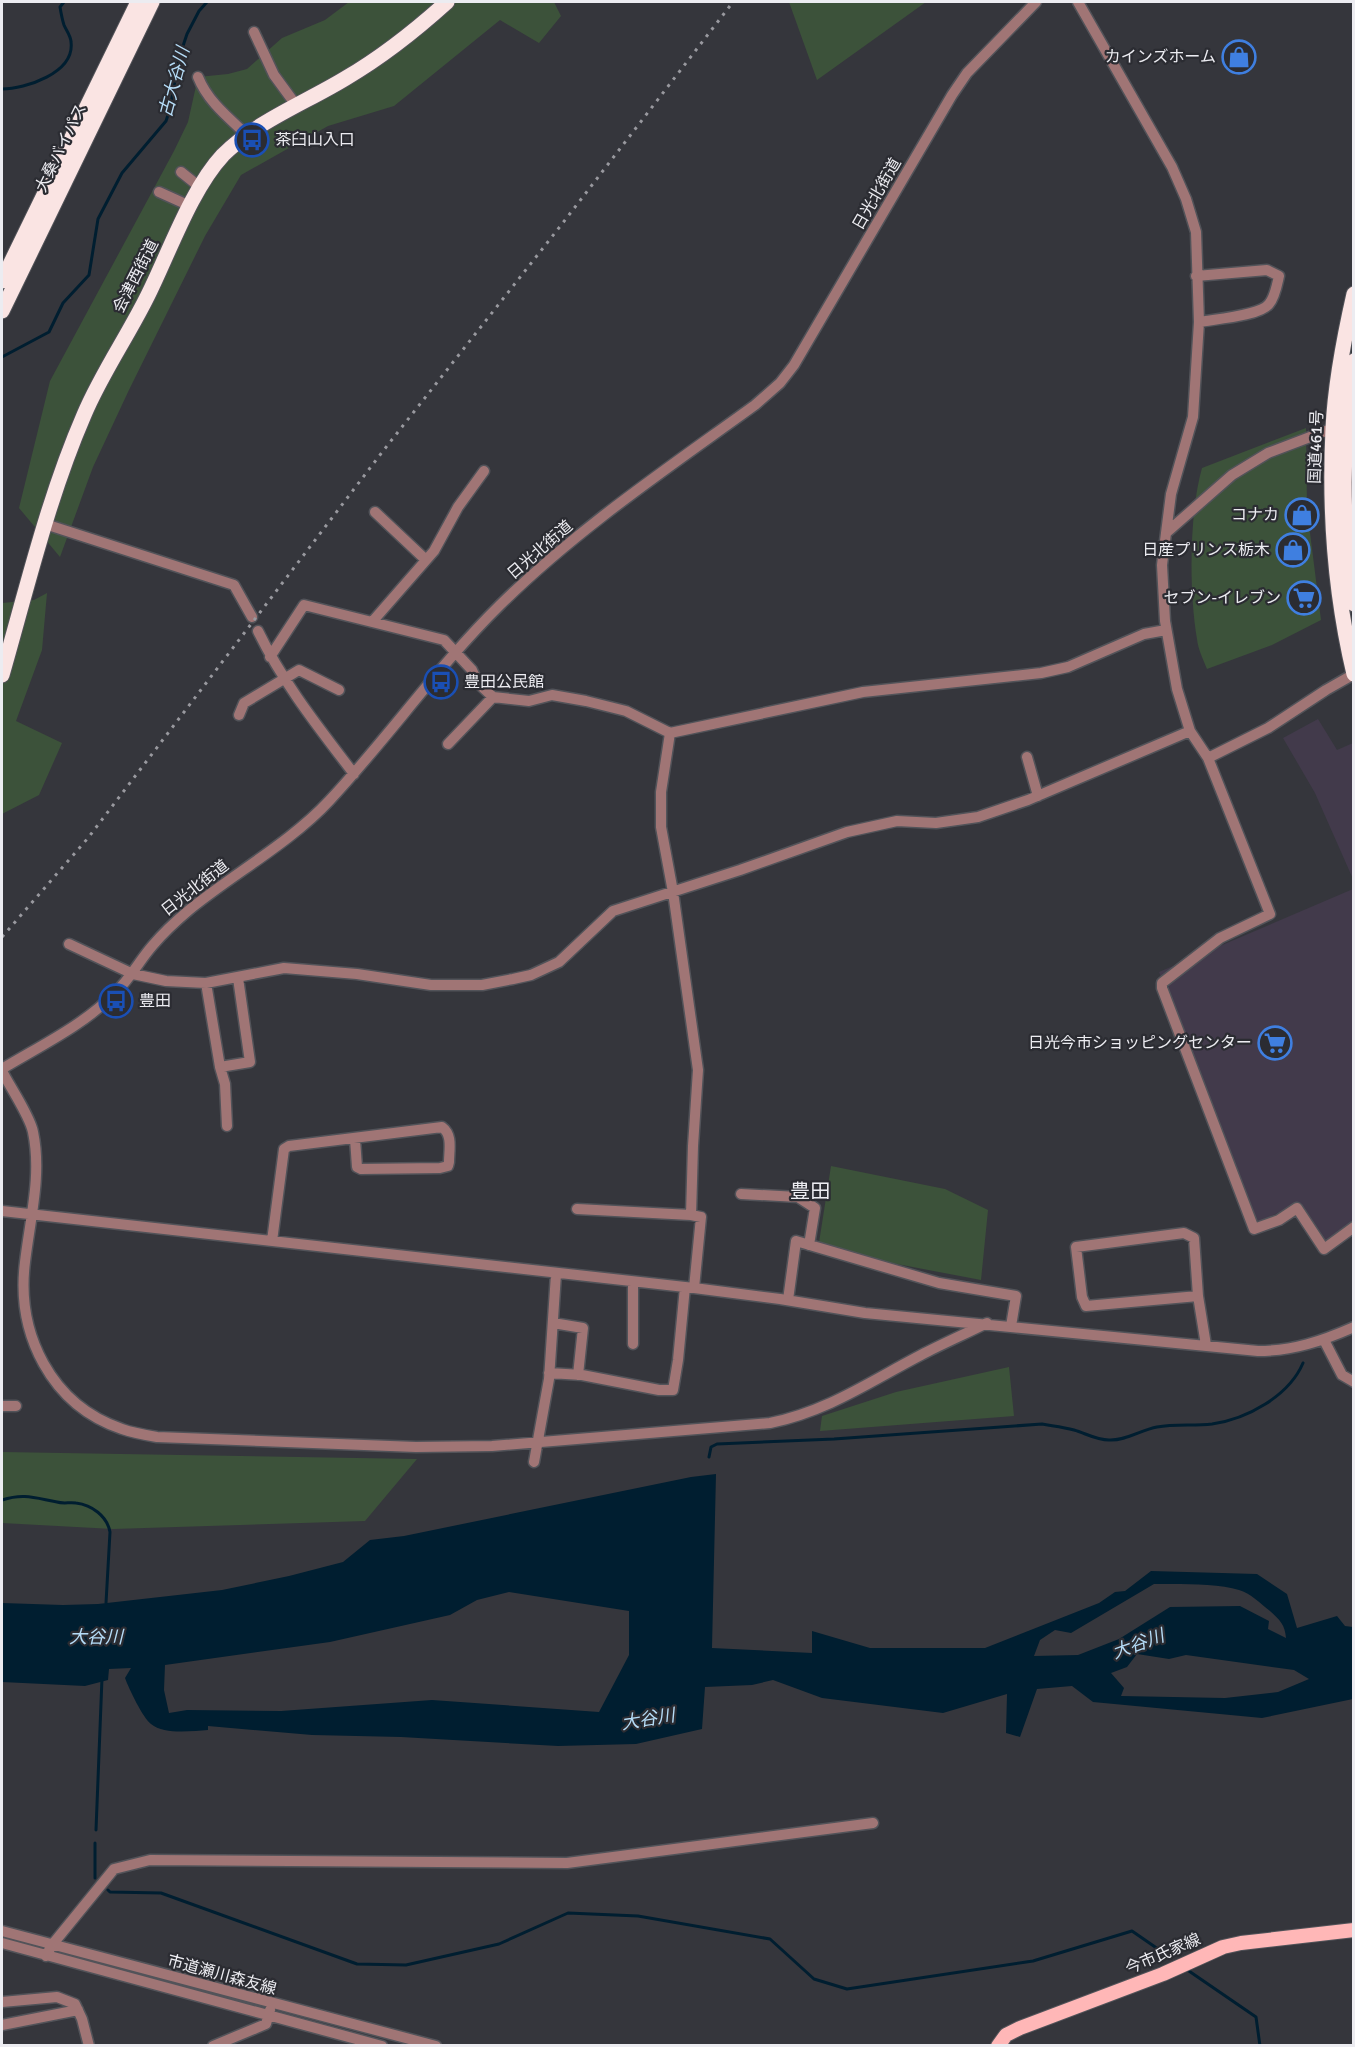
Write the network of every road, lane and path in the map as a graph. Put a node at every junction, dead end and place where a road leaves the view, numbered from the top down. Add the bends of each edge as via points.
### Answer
1 (138, 2) edge
2 (152, 2) edge
3 (447, 2) edge
4 (1036, 2) edge
5 (1078, 2) edge
6 (255, 32) dead end
7 (198, 77) dead end
8 (296, 105) junction
9 (248, 136) junction
10 (181, 172) dead end
11 (201, 188) junction
12 (159, 192) dead end
13 (190, 206) junction
14 (1196, 276) junction
15 (2, 280) edge
16 (1353, 294) edge
17 (2, 311) edge
18 (1199, 322) junction
19 (1353, 361) edge
20 (1344, 424) edge
21 (483, 471) dead end
22 (375, 512) dead end
23 (45, 524) junction
24 (1166, 533) junction
25 (426, 560) junction
26 (1353, 604) edge
27 (252, 617) dead end
28 (372, 622) junction
29 (1166, 630) junction
30 (258, 631) dead end
31 (456, 653) junction
32 (270, 657) junction
33 (1353, 674) edge
34 (2, 675) edge
35 (285, 678) junction
36 (339, 690) dead end
37 (493, 697) junction
38 (239, 715) dead end
39 (1190, 731) junction
40 (670, 733) junction
41 (448, 744) dead end
42 (1027, 757) dead end
43 (1208, 758) junction
44 (354, 774) junction
45 (1038, 796) junction
46 (673, 892) junction
47 (69, 944) dead end
48 (133, 974) junction
49 (238, 978) junction
50 (206, 982) junction
51 (220, 1067) junction
52 (2, 1070) edge
53 (227, 1126) dead end
54 (355, 1138) junction
55 (741, 1194) dead end
56 (577, 1209) dead end
57 (2, 1210) edge
58 (32, 1214) junction
59 (691, 1215) junction
60 (1353, 1227) edge
61 (272, 1241) junction
62 (809, 1245) junction
63 (556, 1274) junction
64 (633, 1282) junction
65 (689, 1288) junction
66 (1198, 1296) junction
67 (784, 1299) junction
68 (553, 1323) junction
69 (988, 1323) junction
70 (1011, 1326) junction
71 (1353, 1327) edge
72 (1324, 1340) junction
73 (633, 1344) dead end
74 (1206, 1345) junction
75 (549, 1373) junction
76 (578, 1375) junction
77 (1353, 1382) edge
78 (2, 1406) edge
79 (16, 1406) dead end
80 (538, 1443) junction
81 (534, 1462) dead end
82 (873, 1823) dead end
83 (1353, 1930) edge
84 (2, 1931) edge
85 (2, 1943) edge
86 (52, 1945) junction
87 (46, 1956) junction
88 (2, 2002) edge
89 (270, 2009) junction
90 (78, 2010) junction
91 (2, 2025) edge
92 (89, 2046) edge
93 (213, 2046) edge
94 (382, 2046) edge
95 (436, 2046) edge
96 (998, 2046) edge

1 - 15 highway, 大桑バイパス
2 - 17 highway, 大桑バイパス
3 - 8 highway, 会津西街道 via 382,54
4 - 31 street, 日光北街道 via 967,73 780,383 581,534 500,605
5 - 14 street via 1158,141 1186,199 1196,232
6 - 8 street via 274,75
7 - 9 street via 216,106
8 - 9 highway, 会津西街道
9 - 11 highway, 会津西街道 via 222,157
10 - 11 street
11 - 13 highway, 会津西街道
12 - 13 street
13 - 23 highway, 会津西街道 via 145,302 84,413
14 - 18 street
14 - 18 street via 1267,270 1279,276 1269,306 1253,313
16 - 20 highway, 国道461号 via 1339,371
18 - 24 street via 1192,417
19 - 20 highway, 国道461号
20 - 24 street via 1268,453 1232,475
20 - 26 highway, 国道461号 via 1345,510
20 - 33 highway, 国道461号 via 1332,513 1345,638
21 - 25 street
22 - 25 street
23 - 27 street via 234,585
23 - 34 highway, 会津西街道
24 - 29 street via 1162,565
25 - 28 street
28 - 31 street via 444,640
28 - 32 street via 304,605
29 - 39 street
29 - 40 street via 1144,634 1068,667 1041,673 862,692
30 - 32 street
31 - 37 street
31 - 44 street, 日光北街道
32 - 35 street
33 - 43 street via 1268,728
35 - 36 street via 299,670
35 - 38 street via 244,703
35 - 44 street
37 - 40 street via 529,701 552,695 586,701 626,711
37 - 41 street
39 - 43 street
39 - 45 street
40 - 46 street via 660,809
42 - 45 street
43 - 60 street via 1270,914 1220,938 1162,983 1162,988 1254,1229 1297,1208 1324,1249
44 - 48 street, 日光北街道 via 308,821 165,931
45 - 46 street via 978,817 936,823 897,821 847,832
46 - 49 street via 613,911 559,962 513,979 482,985 431,985 284,968
46 - 59 street via 698,1070
47 - 48 street
48 - 50 street via 166,981
48 - 52 street, 日光北街道 via 89,1016
49 - 50 street
49 - 51 street via 250,1062
50 - 51 street
51 - 53 street
52 - 58 street via 33,1128 36,1172
54 - 54 street via 442,1127 449,1137 448,1166 357,1167
54 - 61 street via 284,1149
55 - 62 street via 798,1197 815,1208
56 - 59 street
57 - 58 street
58 - 61 street
58 - 80 street via 23,1287 27,1326 34,1347 73,1401 122,1429 157,1437 416,1447
59 - 65 street via 701,1217
61 - 63 street
62 - 67 street via 796,1241
62 - 70 street via 939,1283 1016,1296
63 - 64 street
63 - 68 street
64 - 65 street
64 - 73 street
65 - 67 street
65 - 76 street via 673,1390
66 - 66 street via 1194,1238 1184,1233 1076,1247 1086,1306
66 - 74 street
67 - 69 street via 865,1313
68 - 75 street
68 - 76 street via 584,1328
69 - 70 street
69 - 80 street via 920,1355 850,1395 790,1419
70 - 74 street
71 - 72 street
72 - 74 street via 1278,1351
72 - 77 street via 1342,1375
75 - 76 street
75 - 80 street
78 - 79 street
80 - 81 street
82 - 86 street via 567,1863 150,1860 114,1869
83 - 96 main road, 今市氏家線 via 1222,1947 1020,2028
84 - 86 street, 市道瀬川森友線
85 - 87 street, 市道瀬川森友線
86 - 87 street
86 - 89 street, 市道瀬川森友線
87 - 89 street, 市道瀬川森友線
88 - 90 street via 57,1996 75,2004
89 - 93 street via 266,2024
89 - 94 street, 市道瀬川森友線
89 - 95 street, 市道瀬川森友線
90 - 91 street
90 - 92 street

